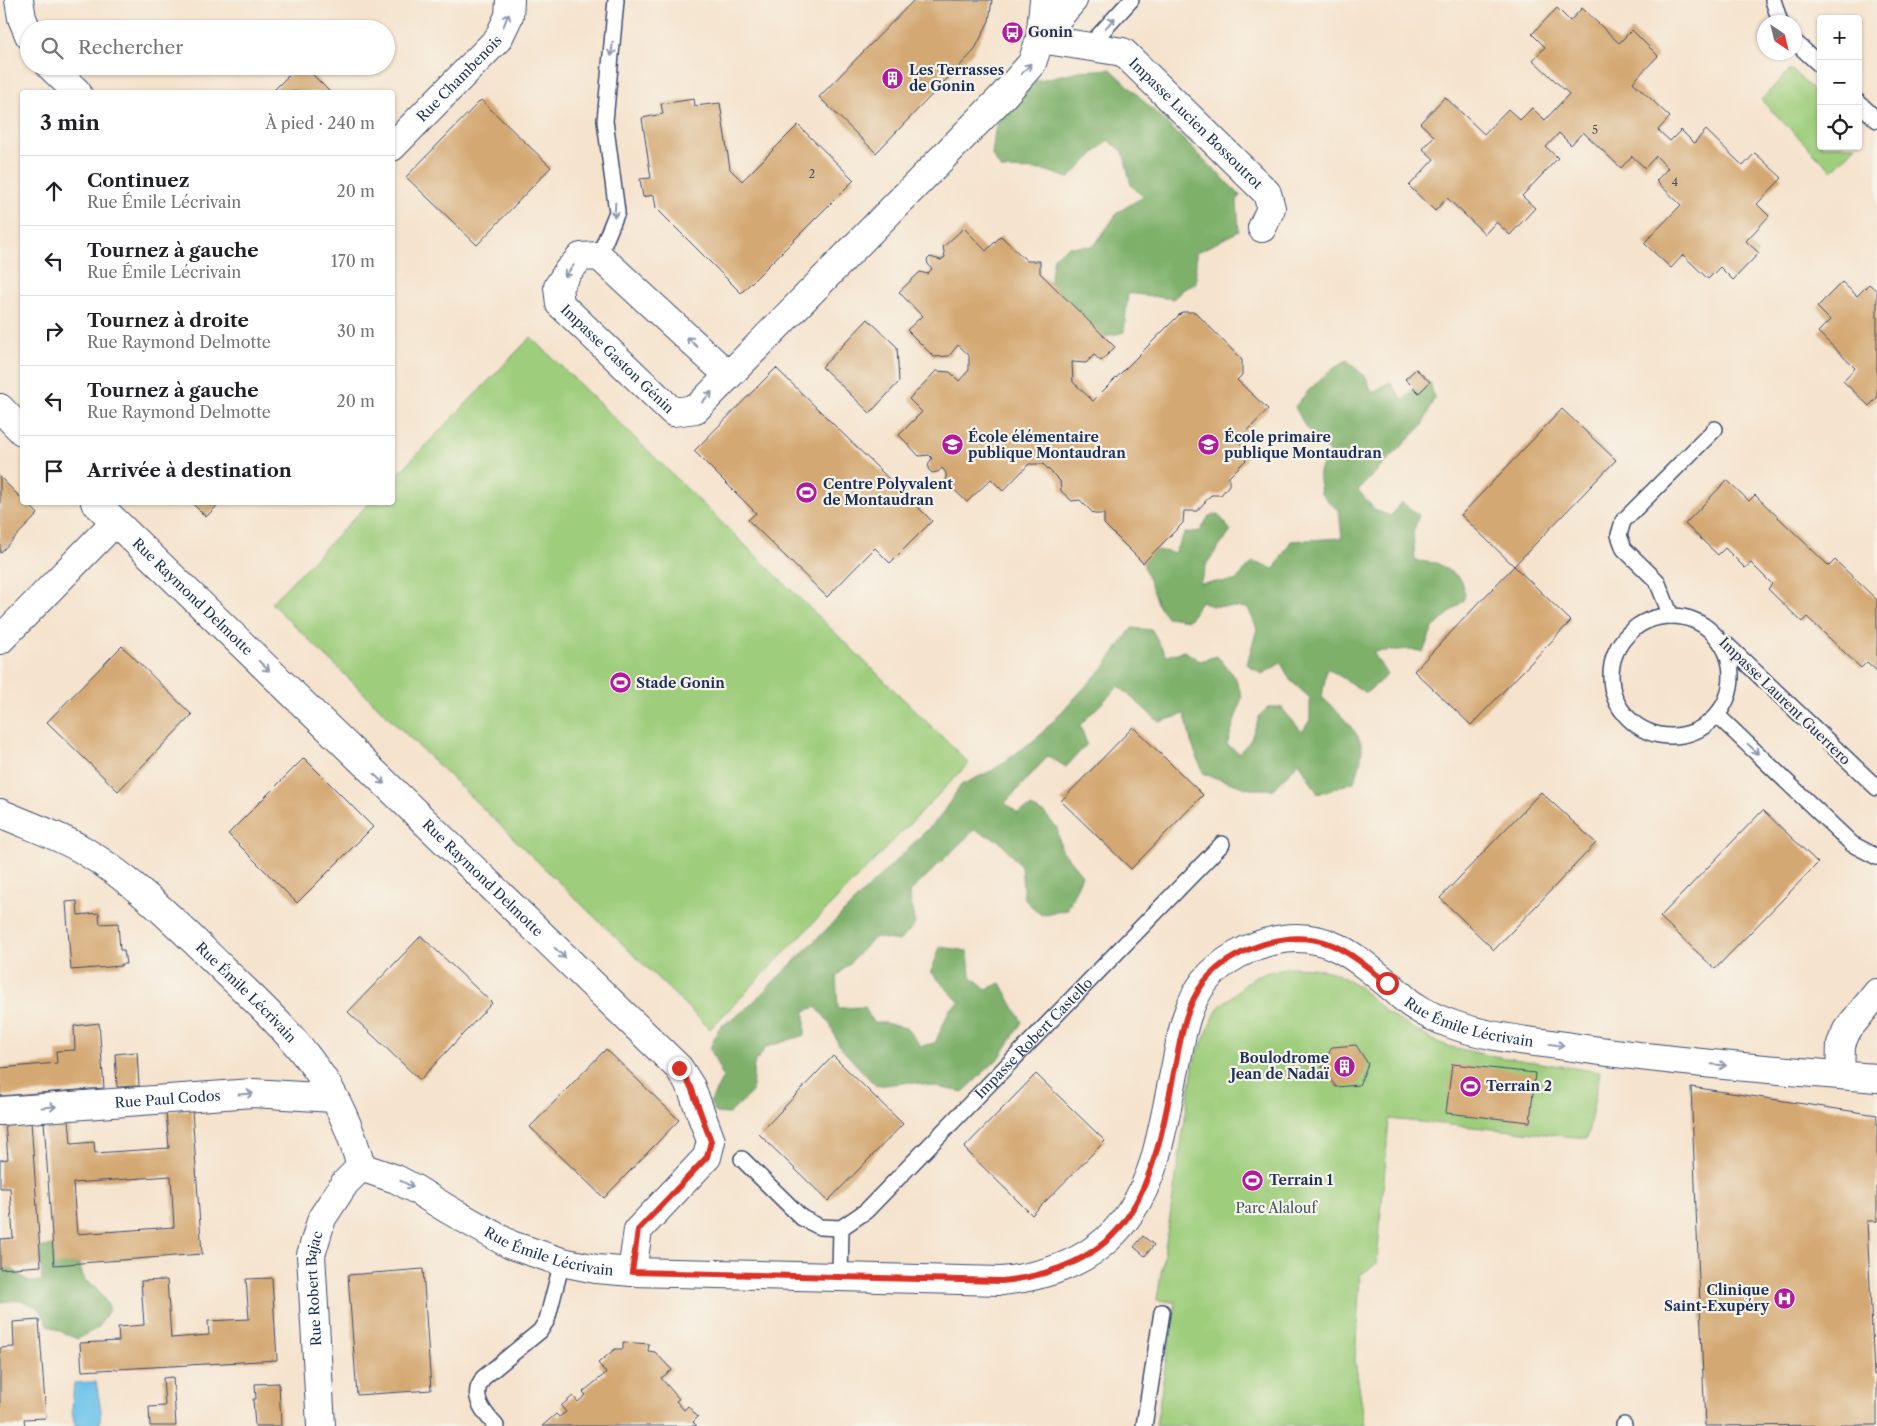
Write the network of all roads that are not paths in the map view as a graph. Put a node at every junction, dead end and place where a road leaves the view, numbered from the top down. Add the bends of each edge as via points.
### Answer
1 (19, 0) edge
2 (510, 0) edge
3 (616, 0) edge
4 (1044, 0) edge
5 (1073, 0) edge
6 (1131, 0) edge
7 (1773, 0) edge
8 (1778, 15) edge
9 (23, 20) edge
10 (1040, 39) junction
11 (1088, 46) junction
12 (1802, 48) edge
13 (1817, 62) edge
14 (59, 75) edge
15 (75, 90) edge
16 (1861, 105) edge
17 (1877, 120) edge
18 (395, 143) edge
19 (1262, 228) dead end
20 (599, 256) junction
21 (728, 375) junction
22 (0, 408) edge
23 (20, 428) edge
24 (1714, 429) dead end
25 (98, 505) edge
26 (115, 522) junction
27 (1671, 616) junction
28 (1715, 634) junction
29 (0, 640) edge
30 (1718, 716) junction
31 (1877, 788) edge
32 (0, 813) edge
33 (1222, 844) dead end
34 (1877, 857) edge
35 (1877, 993) edge
36 (1840, 1075) junction
37 (1877, 1078) edge
38 (333, 1098) junction
39 (0, 1111) edge
40 (742, 1159) dead end
41 (361, 1167) junction
42 (841, 1228) junction
43 (562, 1262) junction
44 (632, 1272) junction
45 (840, 1276) junction
46 (1162, 1312) dead end
47 (320, 1426) edge
48 (496, 1426) edge
49 (1144, 1426) edge

1 - 9 street
18 -> 2 street, Rue Chambenois via 498,39 509,16
3 -> 20 lane via 605,121 617,212
4 - 10 street, Impasse Gaston Génin
5 - 10 street, Impasse Gaston Génin
11 -> 6 lane
7 - 8 lane
10 - 11 street
21 -> 10 street, Impasse Gaston Génin via 1004,95 1032,63
11 - 19 street, Impasse Lucien Bossoutrot via 1123,52 1267,192 1271,208
12 - 13 lane
14 - 15 street
16 - 17 lane
21 -> 20 street
20 -> 21 street, Impasse Gaston Génin via 582,257 568,271 558,287 560,304 673,412 696,409
22 - 23 street
24 - 27 lane via 1623,521 1619,535 1624,549 1656,582
25 - 26 street, Rue Raymond Delmotte
26 - 29 street
26 -> 44 street, Rue Raymond Delmotte via 679,1068 691,1087 711,1141 707,1157 638,1230
27 - 28 lane, Impasse Laurent Guerrero via 1696,621
27 - 30 lane, Impasse Laurent Guerrero via 1644,622 1626,637 1613,658 1611,679 1616,702 1632,723 1653,734 1675,737 1696,732
28 - 30 lane, Impasse Laurent Guerrero via 1728,655 1732,673 1729,695
28 - 31 lane, Impasse Laurent Guerrero
30 -> 34 lane via 1852,844
32 - 38 street, Rue Émile Lécrivain via 81,849 123,877 163,910 300,1048 319,1072
33 - 42 lane, Impasse Robert Castello via 866,1211
35 - 36 street via 1847,1030 1841,1044
36 - 37 street, Rue Émile Lécrivain
45 -> 36 street, Rue Émile Lécrivain via 1002,1281 1051,1272 1096,1249 1128,1216 1153,1165 1184,1021 1195,997 1218,967 1249,948 1276,940 1302,937 1324,941 1345,950 1416,1007 1477,1033 1713,1065
39 -> 38 street, Rue Paul Codos via 253,1093
38 - 41 street, Rue Émile Lécrivain via 355,1144
40 - 42 lane via 802,1218 820,1227
41 -> 43 street, Rue Émile Lécrivain via 396,1179 511,1245
41 - 47 street, Rue Robert Bajac via 345,1183 322,1218 311,1255
42 - 45 lane
43 - 44 street, Rue Émile Lécrivain
43 - 48 lane via 548,1320 540,1331 483,1378 478,1389 486,1415
44 - 45 street, Rue Émile Lécrivain
46 - 49 lane

